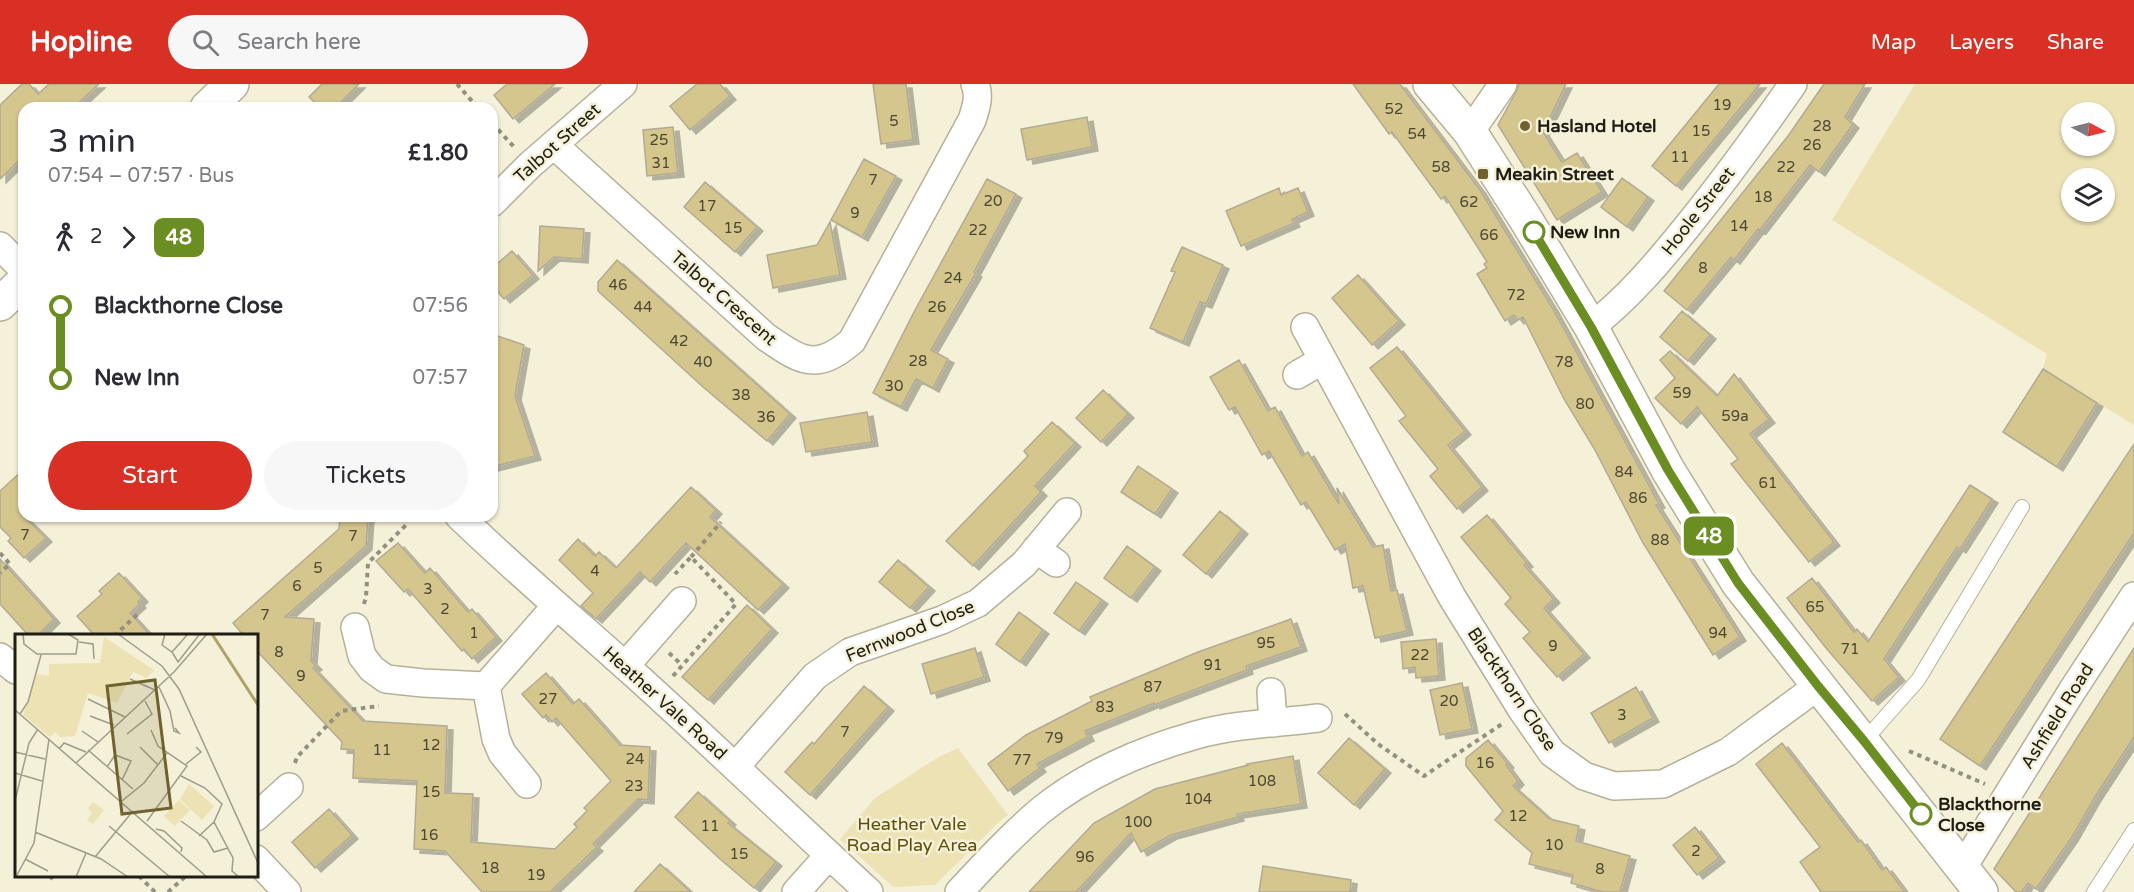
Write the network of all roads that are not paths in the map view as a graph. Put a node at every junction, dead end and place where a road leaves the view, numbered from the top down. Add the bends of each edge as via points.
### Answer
1 (232, 84) edge
2 (623, 84) edge
3 (975, 84) edge
4 (1430, 84) edge
5 (1503, 84) edge
6 (1793, 84) edge
7 (213, 102) edge
8 (1470, 132) junction
9 (554, 145) junction
10 (498, 197) edge
11 (0, 246) edge
12 (18, 264) edge
13 (18, 287) edge
14 (0, 304) edge
15 (1305, 327) dead end
16 (1591, 327) junction
17 (1323, 360) junction
18 (1297, 375) dead end
19 (2022, 507) dead end
20 (1066, 512) dead end
21 (465, 522) edge
22 (2134, 596) edge
23 (682, 602) dead end
24 (556, 606) junction
25 (355, 627) road end
26 (0, 657) edge
27 (625, 666) junction
28 (15, 668) edge
29 (486, 686) junction
30 (1818, 686) junction
31 (1271, 692) dead end
32 (1318, 718) road end
33 (1274, 723) junction
34 (1872, 751) junction
35 (736, 766) junction
36 (527, 784) dead end
37 (289, 787) road end
38 (258, 815) edge
39 (2134, 830) edge
40 (829, 855) junction
41 (258, 861) edge
42 (1972, 880) edge
43 (287, 892) edge
44 (796, 892) edge
45 (869, 892) edge
46 (959, 892) edge
47 (2094, 892) edge

1 - 7 street
2 - 9 street, Talbot Street
3 - 9 street, Talbot Crescent via 978,91 972,120 852,341 837,354 816,361 795,357 766,337
4 - 8 street
5 - 8 street
6 - 16 street, Hoole Street via 1646,278
8 - 16 street
9 - 10 street, Talbot Street
11 - 12 street
13 - 14 street
15 - 17 street, Blackthorn Close
16 - 30 street via 1668,470 1738,583
17 - 18 street
17 - 30 street, Blackthorn Close via 1452,597 1522,710 1552,753 1584,776 1614,786 1663,784 1728,752
19 - 34 lane
20 - 35 street, Fernwood Close via 1046,556 1024,564 978,603 942,621 850,652 815,676
21 - 24 street, Heather Vale Road
22 - 42 street, Ashfield Road via 2008,795
23 - 27 street
24 - 27 street, Heather Vale Road
24 - 29 street
25 - 29 street via 362,656 386,679
26 - 28 street
27 - 35 street, Heather Vale Road
29 - 36 street via 496,739 502,753
30 - 34 street
31 - 33 street
32 - 33 street
33 - 46 street via 1196,735 1112,767 1041,810
34 - 42 street
35 - 40 street, Heather Vale Road
37 - 38 street
39 - 47 lane
40 - 44 street
40 - 45 street, Heather Vale Road
41 - 43 street

